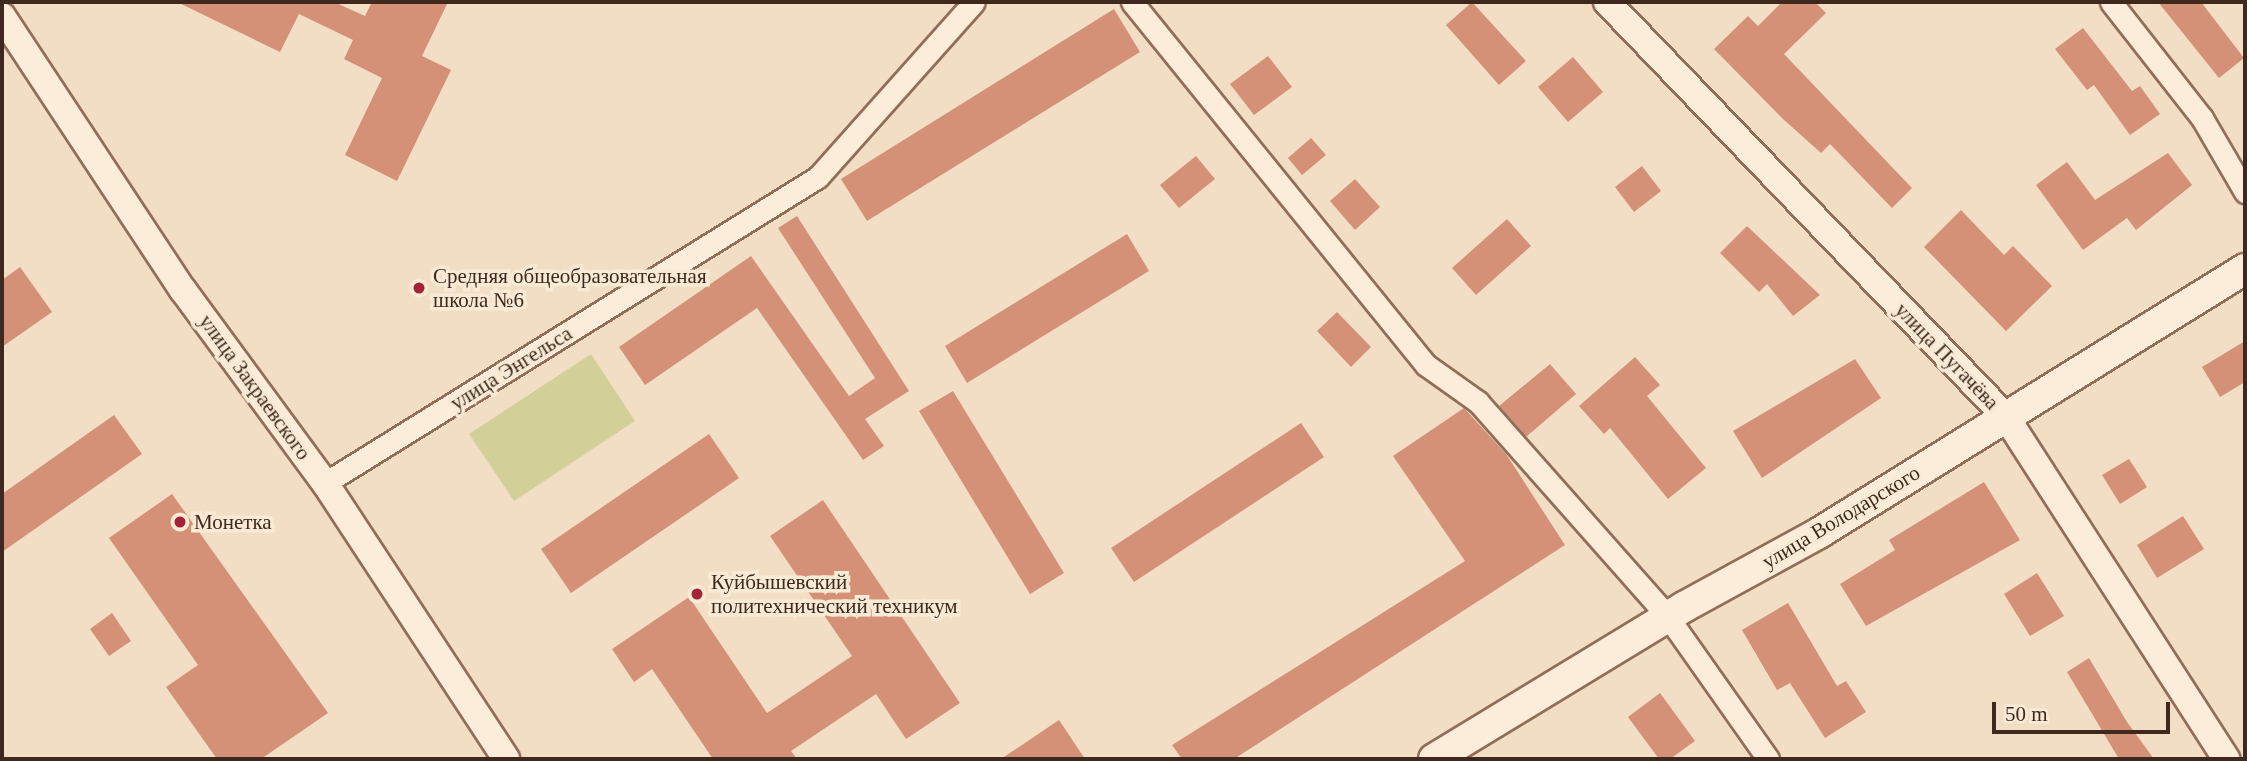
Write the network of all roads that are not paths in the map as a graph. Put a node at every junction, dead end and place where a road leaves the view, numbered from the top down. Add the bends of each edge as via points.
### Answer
1 (974, 2) edge
2 (1132, 2) edge
3 (1607, 2) edge
4 (2111, 2) edge
5 (2, 16) edge
6 (2245, 192) edge
7 (2245, 269) edge
8 (2006, 417) junction
9 (325, 483) junction
10 (1668, 617) junction
11 (506, 759) edge
12 (1434, 759) edge
13 (1768, 759) edge
14 (2226, 759) edge

1 - 9 street, улица Энгельса via 818,177
2 - 10 street via 1426,365 1478,402
3 - 8 street, улица Пугачёва
4 - 6 street via 2202,118
5 - 9 street, улица Закраевского via 183,290
7 - 8 main road, улица Володарского
8 - 10 main road, улица Володарского
8 - 14 street, улица Пугачёва
9 - 11 street, улица Закраевского
10 - 12 main road, улица Володарского
10 - 13 street

